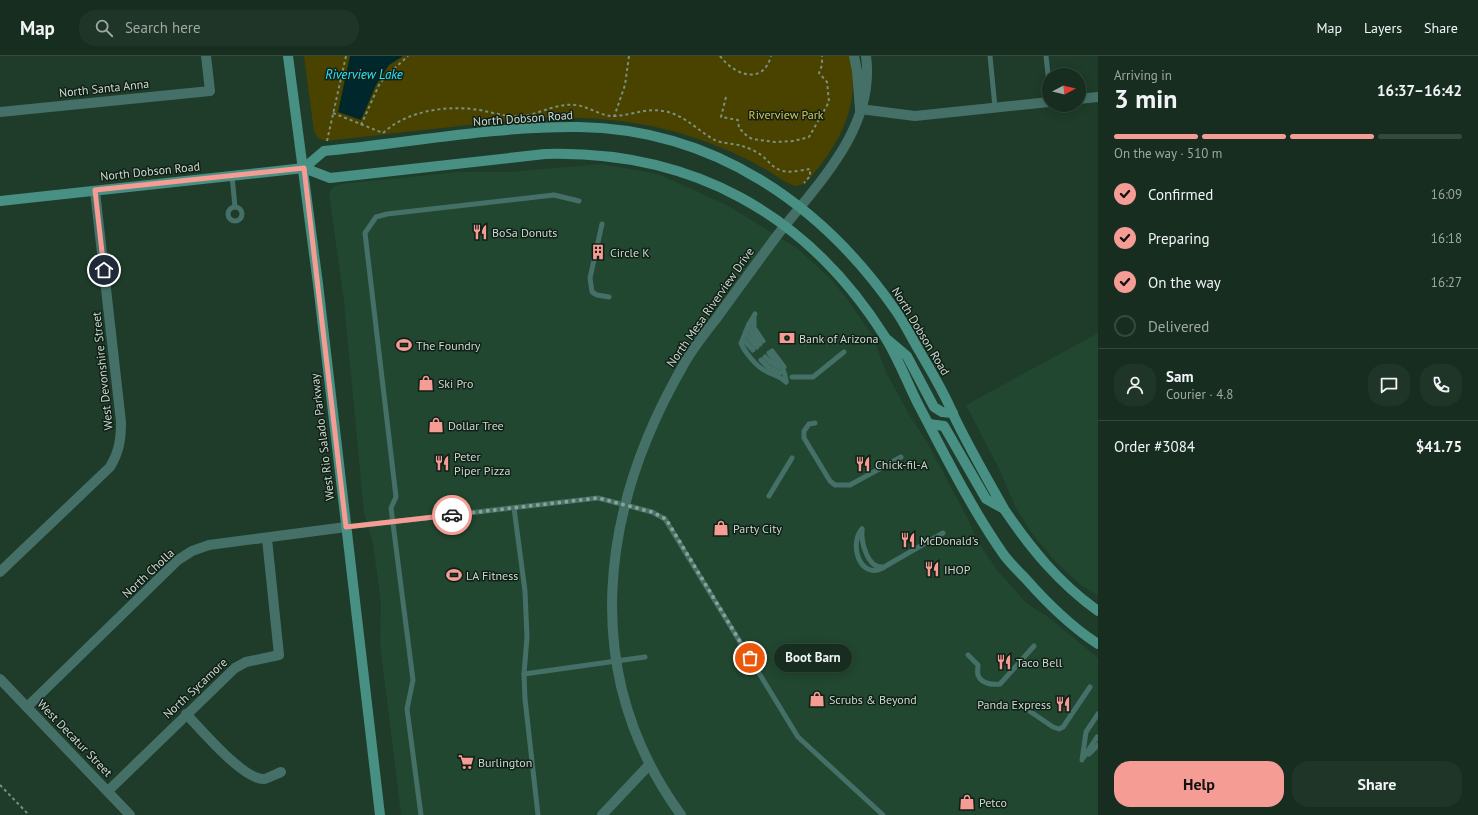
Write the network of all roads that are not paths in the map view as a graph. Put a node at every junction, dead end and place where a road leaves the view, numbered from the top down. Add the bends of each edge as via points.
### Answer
1 (206, 56) edge
2 (288, 56) edge
3 (854, 56) edge
4 (866, 56) edge
5 (990, 56) edge
6 (1046, 56) edge
7 (1047, 68) edge
8 (1098, 97) edge
9 (1086, 98) edge
10 (1042, 103) edge
11 (995, 107) junction
12 (860, 109) junction
13 (0, 112) edge
14 (304, 168) junction
15 (232, 176) junction
16 (95, 190) junction
17 (0, 201) edge
18 (579, 201) dead end
19 (800, 206) junction
20 (235, 207) dead end
21 (602, 224) dead end
22 (785, 226) junction
23 (609, 297) dead end
24 (749, 324) junction
25 (745, 333) junction
26 (885, 338) junction
27 (743, 339) junction
28 (758, 346) junction
29 (844, 352) dead end
30 (792, 377) dead end
31 (786, 382) junction
32 (953, 413) junction
33 (816, 423) dead end
34 (929, 424) junction
35 (901, 457) dead end
36 (792, 458) dead end
37 (769, 496) dead end
38 (625, 505) junction
39 (514, 508) junction
40 (1004, 509) junction
41 (393, 522) junction
42 (346, 527) junction
43 (943, 533) dead end
44 (267, 539) junction
45 (884, 567) junction
46 (0, 572) edge
47 (1098, 611) edge
48 (1098, 644) edge
49 (1034, 646) dead end
50 (968, 655) dead end
51 (645, 657) dead end
52 (616, 661) junction
53 (524, 674) junction
54 (0, 679) edge
55 (1090, 687) dead end
56 (27, 707) junction
57 (1025, 708) dead end
58 (186, 714) junction
59 (1098, 714) edge
60 (1096, 737) dead end
61 (1098, 745) edge
62 (1098, 750) edge
63 (1082, 760) junction
64 (649, 765) junction
65 (281, 772) dead end
66 (108, 791) junction
67 (130, 815) edge
68 (380, 815) edge
69 (421, 815) edge
70 (538, 815) edge
71 (602, 815) edge
72 (681, 815) edge
73 (883, 815) edge

1 - 13 street, North Santa Anna via 210,91
2 - 14 main road, West Rio Salado Parkway
3 - 12 street
4 - 12 street, North Mesa Riverview Drive via 867,87
5 - 11 lane
6 - 7 lane
8 - 9 street
10 - 11 street
11 - 12 street via 915,116
12 - 19 street, North Mesa Riverview Drive via 839,157
14 - 15 main road, North Dobson Road
14 - 19 main road, North Dobson Road via 324,151 540,128 581,127 629,131 683,144 734,163
14 - 22 main road, North Dobson Road via 330,178 545,154 624,158 668,167 711,182 760,208
14 - 42 main road, West Rio Salado Parkway
15 - 16 main road, North Dobson Road
15 - 20 lane
16 - 17 main road, North Dobson Road
16 - 46 street, West Devonshire Street via 121,422 118,454 106,472
18 - 41 lane via 554,195 387,214 376,217 365,233 396,497 391,508
19 - 22 street, North Mesa Riverview Drive
19 - 32 main road, North Dobson Road via 866,270 898,313
21 - 23 lane via 590,287 597,295
22 - 26 main road, North Dobson Road via 818,254 847,284
22 - 38 street, North Mesa Riverview Drive via 685,361 646,438
24 - 25 lane
24 - 28 lane
24 - 28 lane via 755,314 753,323
25 - 27 lane
25 - 28 lane
26 - 32 main road via 907,356 934,406 942,412
26 - 34 main road, North Dobson Road
27 - 28 lane
27 - 31 lane via 742,347 760,367 764,371 778,375
29 - 30 lane via 813,377
31 - 31 lane via 780,373 768,367 767,355 785,372
32 - 40 main road, North Dobson Road
33 - 35 lane via 808,424 804,438 835,485 850,485
34 - 40 main road via 944,426 986,499
34 - 48 main road, North Dobson Road via 961,484 1005,556 1046,601
36 - 37 lane
38 - 39 lane via 598,498
38 - 52 street, North Mesa Riverview Drive via 615,552 612,583
38 - 73 lane via 652,512 666,519 798,737
39 - 41 lane
39 - 53 lane via 527,618
40 - 47 main road, North Dobson Road via 1046,565 1065,585
41 - 42 lane
41 - 69 lane via 413,680 408,709
42 - 44 street, North Cholla
42 - 68 main road, West Rio Salado Parkway
43 - 45 lane
44 - 56 street, North Cholla via 209,545 178,560
44 - 58 street, North Sycamore via 279,655 246,662 235,668
45 - 45 lane via 874,566 868,557 863,545 862,529 857,534 855,543 865,569 877,571
49 - 50 lane via 1000,684 993,685 981,679 978,675 978,665
51 - 52 lane
52 - 53 lane
52 - 64 street, North Mesa Riverview Drive via 628,712
53 - 70 lane
54 - 56 street, West Decatur Street
55 - 57 lane via 1063,727 1059,729
56 - 66 street, West Decatur Street
58 - 65 street via 239,767 252,776 264,779
58 - 66 street, North Sycamore
59 - 63 lane via 1086,732
60 - 63 lane
61 - 63 lane
62 - 63 lane
64 - 71 street
64 - 72 street, North Mesa Riverview Drive
66 - 67 street, West Decatur Street

